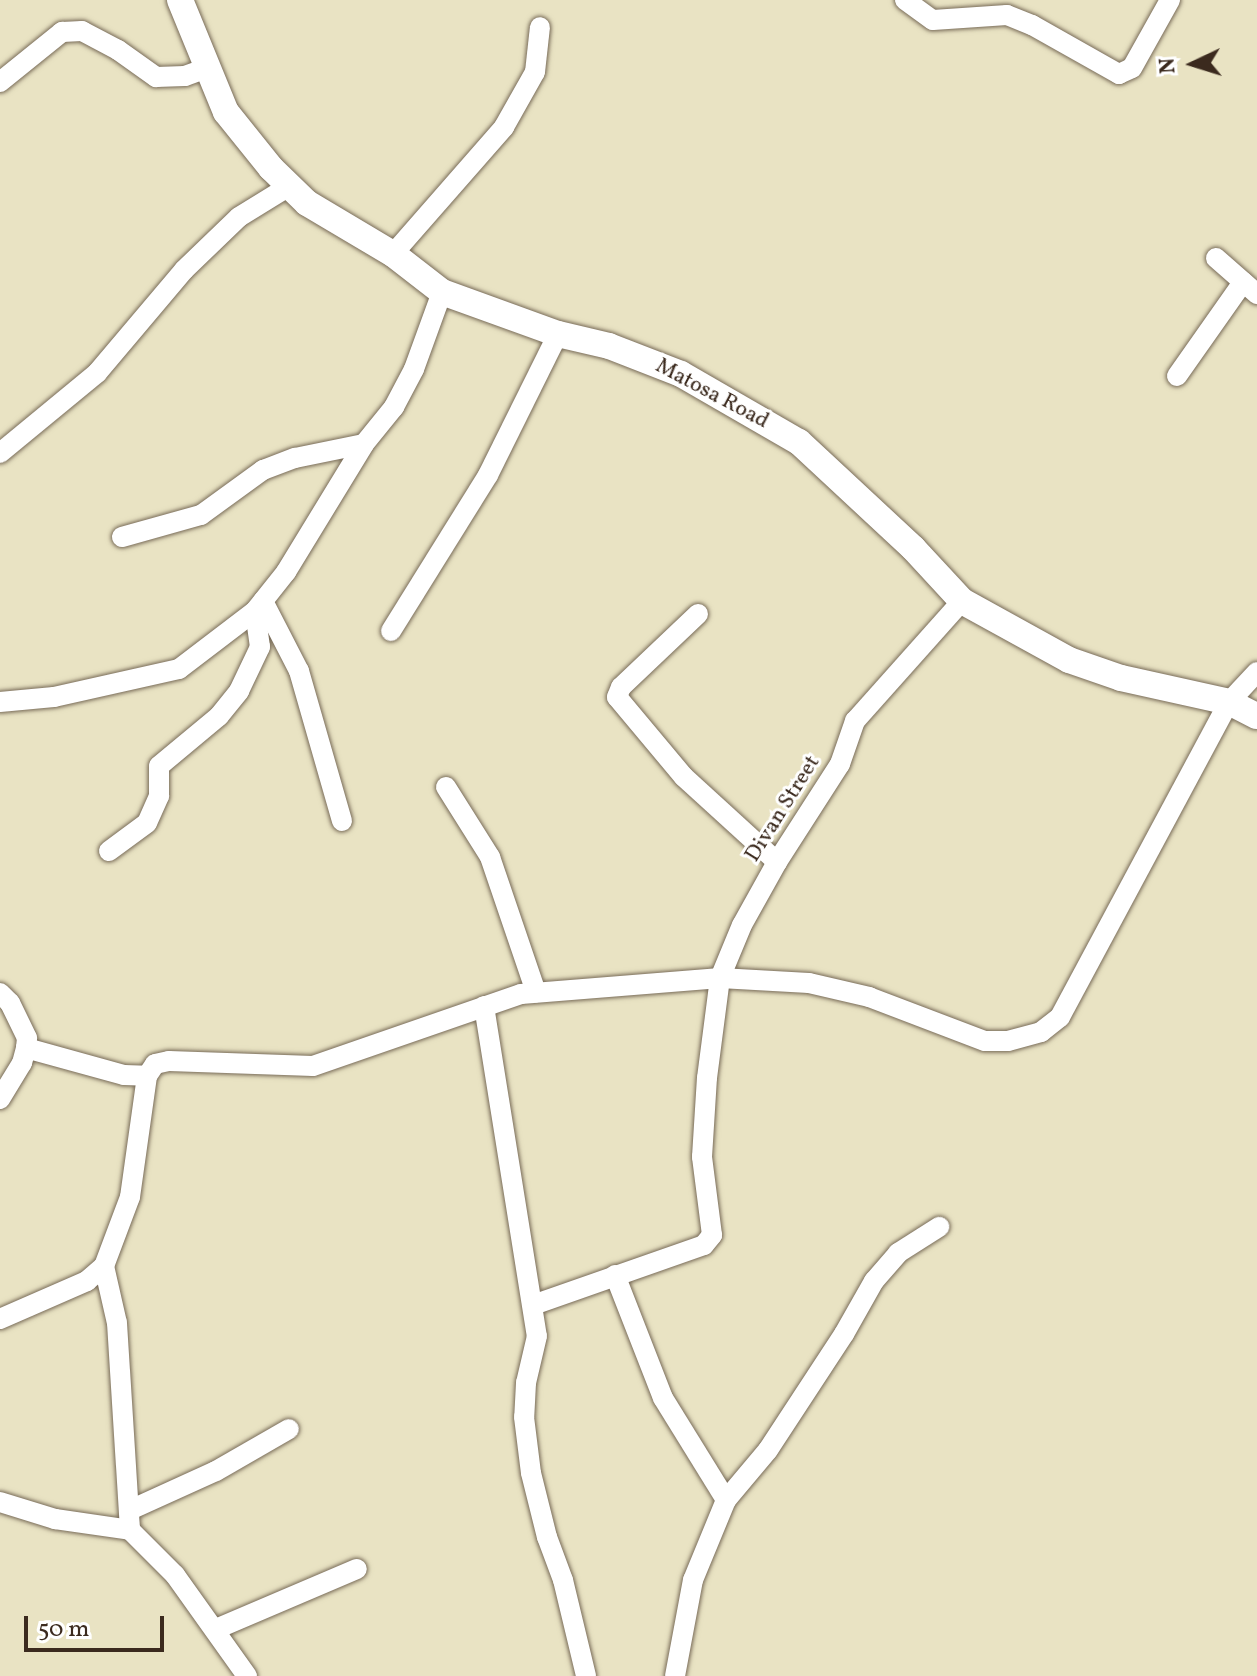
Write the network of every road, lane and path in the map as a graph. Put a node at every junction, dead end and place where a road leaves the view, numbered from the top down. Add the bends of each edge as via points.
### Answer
1 (180, 0) edge
2 (905, 0) edge
3 (1170, 0) edge
4 (540, 27) dead end
5 (207, 68) junction
6 (0, 82) edge
7 (291, 185) junction
8 (393, 254) junction
9 (1216, 258) dead end
10 (1250, 288) edge
11 (442, 292) junction
12 (558, 334) junction
13 (1177, 376) dead end
14 (4, 443) edge
15 (364, 444) junction
16 (122, 537) dead end
17 (962, 601) junction
18 (259, 606) junction
19 (698, 614) dead end
20 (391, 631) dead end
21 (1257, 672) edge
22 (0, 702) edge
23 (1229, 702) junction
24 (1257, 716) edge
25 (446, 787) dead end
26 (342, 821) dead end
27 (109, 851) dead end
28 (777, 862) junction
29 (720, 978) junction
30 (536, 992) junction
31 (0, 993) edge
32 (484, 1006) junction
33 (26, 1048) junction
34 (147, 1076) junction
35 (0, 1099) edge
36 (939, 1227) dead end
37 (104, 1266) junction
38 (615, 1275) junction
39 (533, 1305) junction
40 (0, 1319) edge
41 (289, 1429) dead end
42 (726, 1500) junction
43 (0, 1502) edge
44 (130, 1520) junction
45 (357, 1569) dead end
46 (216, 1629) junction
47 (247, 1676) edge
48 (586, 1676) edge
49 (675, 1676) edge

1 - 5 street, Matosa Road
2 - 3 street via 933,20 1007,15 1119,74 1132,68
4 - 8 street via 535,72 504,127
5 - 6 street via 185,76 156,77 82,31 62,32
5 - 7 street, Matosa Road via 226,112
7 - 8 street, Matosa Road via 307,203
7 - 14 street via 228,227 184,270 97,373
8 - 11 street, Matosa Road
9 - 10 street
10 - 13 street
11 - 12 street, Matosa Road
11 - 15 street via 414,369 394,407
12 - 17 street, Matosa Road via 609,346 681,374 799,442
12 - 20 street via 488,475
15 - 16 street via 273,466 235,487 201,515
15 - 18 street via 286,572
17 - 23 street, Matosa Road via 1069,660 1121,678
17 - 28 street, Divan Street via 855,721 840,764
18 - 22 street via 179,669 54,697
18 - 26 street via 299,671
18 - 27 street via 260,647 239,691 219,716 159,766 159,796 147,823
19 - 28 street via 621,687 617,697 684,777
21 - 23 street
23 - 24 street, Matosa Road
23 - 29 street via 1060,1017 1041,1032 985,1041 869,997 809,983
25 - 30 street via 490,857
28 - 29 street, Divan Street
29 - 30 street
29 - 38 street, Divan Street via 702,1157 712,1235 704,1245
30 - 32 street
31 - 33 street via 27,1038
32 - 34 street via 313,1066 169,1061 155,1064
32 - 39 street
33 - 34 street via 124,1075
33 - 35 street
34 - 37 street via 130,1197
36 - 42 street via 898,1253 874,1281 768,1450
37 - 40 street via 87,1281
37 - 44 street via 117,1323
38 - 39 street, Divan Street
38 - 42 street via 663,1398
39 - 48 street via 537,1336 524,1417 531,1473
41 - 44 street
42 - 49 street via 693,1580
43 - 44 street via 55,1519
44 - 46 street
45 - 46 street
46 - 47 street

